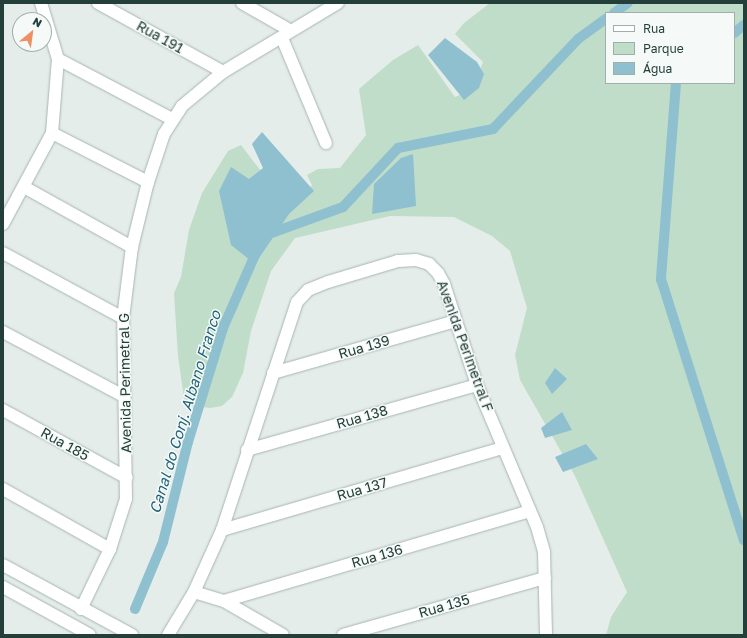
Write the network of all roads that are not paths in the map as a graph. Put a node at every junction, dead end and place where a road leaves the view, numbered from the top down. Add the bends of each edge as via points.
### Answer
1 (41, 3) edge
2 (98, 3) edge
3 (242, 3) edge
4 (338, 3) edge
5 (286, 34) junction
6 (58, 59) junction
7 (223, 72) junction
8 (172, 119) junction
9 (52, 133) junction
10 (326, 143) dead end
11 (148, 182) junction
12 (24, 187) junction
13 (3, 224) edge
14 (132, 246) junction
15 (3, 253) edge
16 (123, 318) junction
17 (455, 321) junction
18 (3, 332) edge
19 (273, 373) junction
20 (477, 385) junction
21 (125, 396) junction
22 (3, 410) edge
23 (503, 448) junction
24 (247, 450) junction
25 (127, 478) junction
26 (3, 489) edge
27 (530, 511) junction
28 (222, 530) junction
29 (110, 549) junction
30 (3, 566) edge
31 (545, 578) junction
32 (3, 587) edge
33 (194, 592) junction
34 (224, 601) junction
35 (81, 609) junction
36 (75, 632) edge
37 (90, 635) edge
38 (132, 635) edge
39 (168, 635) edge
40 (283, 635) edge
41 (344, 635) edge
42 (546, 635) edge

1 - 6 street
2 - 7 street, Rua 191
3 - 5 street
4 - 5 street, Avenida Perimetral G
5 - 7 street, Avenida Perimetral G
5 - 10 street
6 - 8 street
6 - 9 street
7 - 8 street, Avenida Perimetral G via 182,106
8 - 11 street, Avenida Perimetral G via 164,134
9 - 11 street
9 - 12 street
11 - 14 street, Avenida Perimetral G
12 - 13 street
12 - 14 street
14 - 16 street, Avenida Perimetral G
15 - 16 street
16 - 21 street, Avenida Perimetral G
17 - 19 street, Rua 139
17 - 19 street, Avenida Perimetral F via 438,273 429,264 416,260 398,261 308,290 297,302
17 - 20 street, Avenida Perimetral F
18 - 21 street
19 - 24 street, Avenida Perimetral F
20 - 23 street, Avenida Perimetral F
20 - 24 street, Rua 138
21 - 25 street, Avenida Perimetral G
22 - 25 street, Rua 185
23 - 27 street, Avenida Perimetral F
23 - 28 street, Rua 137
24 - 28 street, Avenida Perimetral F
25 - 29 street, Avenida Perimetral G via 126,499
26 - 29 street
27 - 31 street, Avenida Perimetral F via 544,552
27 - 34 street, Rua 136
28 - 33 street, Avenida Perimetral F
29 - 35 street, Avenida Perimetral G
30 - 35 street
31 - 41 street, Rua 135
31 - 42 street, Avenida Perimetral F
32 - 36 street
33 - 34 street
33 - 39 street, Avenida Perimetral F
34 - 40 street
35 - 38 street
36 - 37 street

